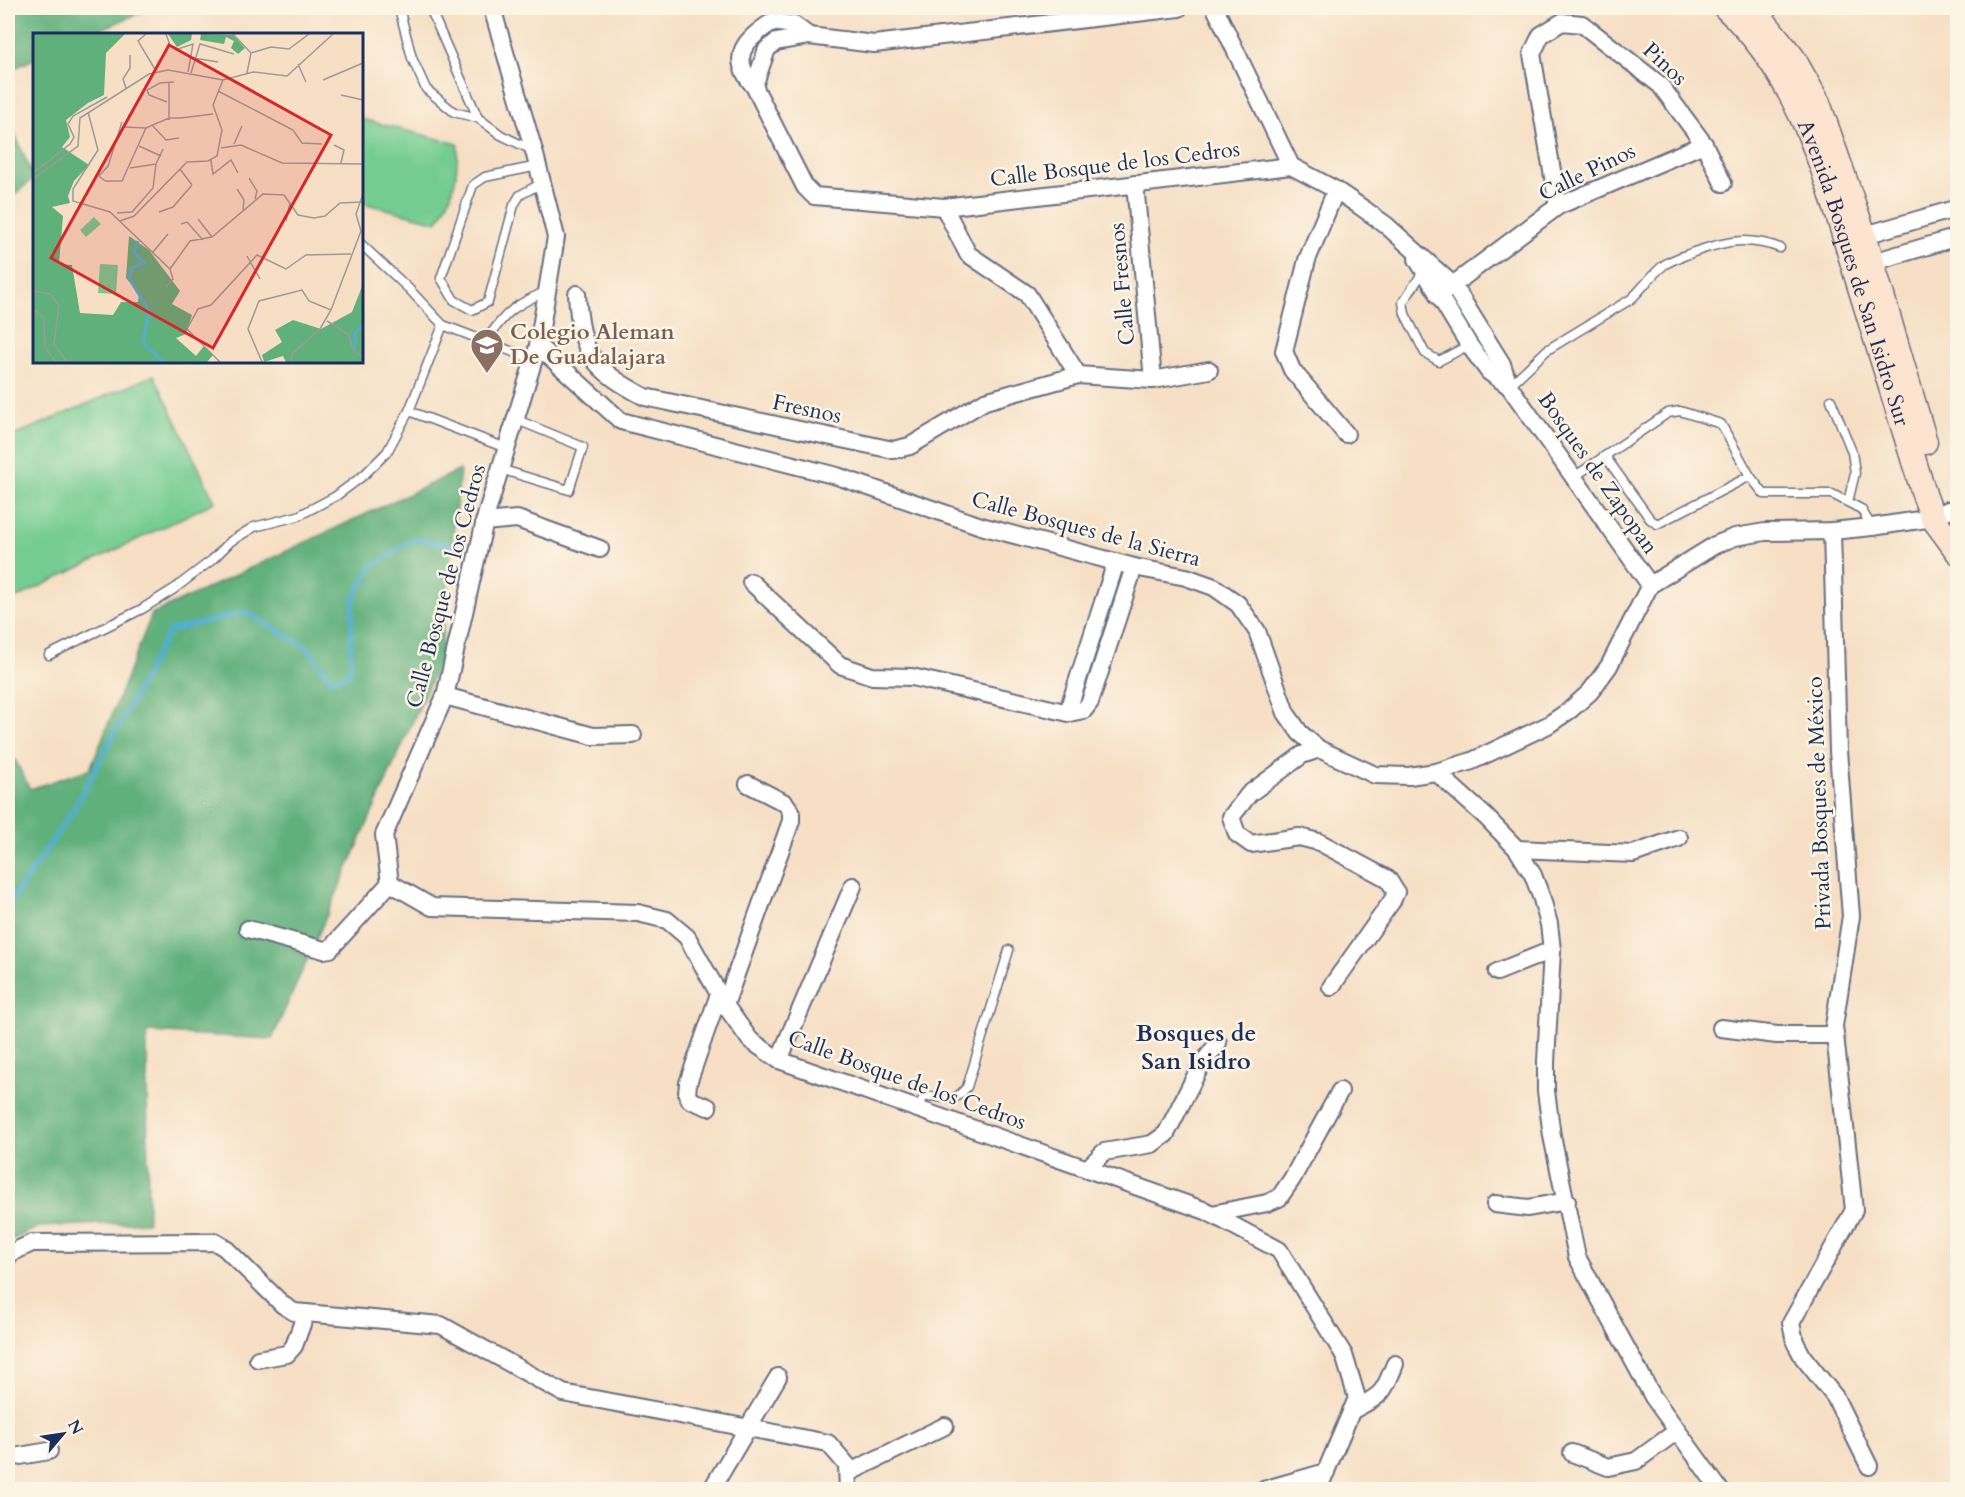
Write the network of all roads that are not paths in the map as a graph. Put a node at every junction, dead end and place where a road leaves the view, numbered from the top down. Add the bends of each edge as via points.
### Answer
1 (399, 8) edge
2 (430, 8) edge
3 (492, 8) edge
4 (1179, 8) edge
5 (1215, 8) edge
6 (1735, 8) edge
7 (809, 36) junction
8 (754, 86) junction
9 (478, 118) junction
10 (1704, 144) junction
11 (537, 158) junction
12 (1291, 166) junction
13 (542, 183) junction
14 (1723, 183) dead end
15 (1135, 184) junction
16 (1336, 190) junction
17 (1558, 206) junction
18 (944, 207) junction
19 (1958, 208) edge
20 (1958, 237) edge
21 (1855, 238) junction
22 (363, 246) edge
23 (1780, 248) dead end
24 (1863, 265) junction
25 (1427, 267) junction
26 (1453, 285) junction
27 (547, 291) junction
28 (577, 294) dead end
29 (1438, 296) junction
30 (443, 325) junction
31 (486, 341) junction
32 (1469, 345) junction
33 (536, 353) junction
34 (1209, 369) dead end
35 (1078, 375) junction
36 (1153, 380) junction
37 (1509, 386) junction
38 (1831, 400) dead end
39 (409, 411) junction
40 (515, 419) junction
41 (1346, 434) dead end
42 (506, 448) junction
43 (1605, 456) junction
44 (500, 469) junction
45 (1750, 476) junction
46 (1574, 477) junction
47 (1848, 502) junction
48 (1946, 517) edge
49 (484, 522) junction
50 (1872, 527) junction
51 (1832, 531) junction
52 (600, 549) dead end
53 (1958, 552) edge
54 (1116, 562) junction
55 (1134, 567) junction
56 (752, 582) dead end
57 (1650, 585) junction
58 (49, 655) dead end
59 (445, 696) junction
60 (1069, 713) junction
61 (633, 735) dead end
62 (1320, 749) junction
63 (1436, 771) junction
64 (748, 784) dead end
65 (1679, 838) dead end
66 (1517, 849) junction
67 (390, 883) junction
68 (853, 886) dead end
69 (248, 929) dead end
70 (1010, 950) dead end
71 (1552, 950) junction
72 (1497, 972) dead end
73 (1331, 987) dead end
74 (722, 999) junction
75 (1721, 1028) dead end
76 (1835, 1035) junction
77 (1218, 1043) dead end
78 (779, 1060) junction
79 (1340, 1091) dead end
80 (708, 1107) dead end
81 (917, 1109) junction
82 (1087, 1169) junction
83 (1567, 1201) junction
84 (1495, 1204) dead end
85 (1212, 1214) junction
86 (8, 1257) edge
87 (306, 1313) junction
88 (258, 1359) dead end
89 (1395, 1364) dead end
90 (778, 1377) dead end
91 (1351, 1411) junction
92 (945, 1426) dead end
93 (748, 1428) junction
94 (1677, 1431) junction
95 (49, 1451) dead end
96 (1572, 1453) dead end
97 (8, 1458) edge
98 (1869, 1466) dead end
99 (1326, 1472) junction
100 (848, 1481) edge
101 (711, 1490) edge
102 (1263, 1490) edge
103 (1318, 1490) edge
104 (1720, 1490) edge

1 - 9 lane via 412,58 426,88 454,112
2 - 9 lane
3 - 11 street, Calle Bosque de los Cedros
4 - 7 street via 874,44
5 - 12 street
6 - 21 main road, Avenida Bosques de San Isidro Sur via 1790,92
7 - 8 street via 776,42 767,49
7 - 8 street via 794,25 772,22 753,35 740,54 743,73
8 - 18 street, Calle Bosque de los Cedros via 805,187 814,196
9 - 11 lane
10 - 14 street, Pinos
10 - 17 street, Calle Pinos
10 - 17 street, Pinos via 1660,85 1582,24 1562,22 1541,35 1532,54
11 - 13 street, Calle Bosque de los Cedros
11 - 13 lane via 473,185 441,278 454,300 472,310 488,303 514,205 520,195
12 - 15 street, Calle Bosque de los Cedros
12 - 16 street, Bosques de Zapopan
13 - 27 street, Calle Bosque de los Cedros via 556,237
15 - 18 street, Calle Bosque de los Cedros
15 - 36 street, Calle Fresnos
16 - 25 street, Bosques de Zapopan via 1386,225
16 - 41 street via 1307,260 1284,351 1292,370
17 - 26 street, Calle Pinos
18 - 35 street via 968,254 1027,294
19 - 21 street
20 - 24 street
21 - 24 main road, Avenida Bosques de San Isidro Sur
22 - 30 lane
23 - 37 lane via 1763,242 1733,240 1665,264 1632,300 1547,350
24 - 48 main road, Avenida Bosques de San Isidro Sur via 1925,498
25 - 26 street, Bosques de Zapopan
25 - 29 street, Bosques de Zapopan
25 - 32 lane via 1403,302 1405,315 1425,353 1439,361
26 - 29 street, Calle Pinos
26 - 37 street, Bosques de Zapopan via 1502,364
27 - 31 lane via 519,303 501,318
27 - 33 street, Calle Bosque de los Cedros
28 - 35 street, Fresnos via 579,326 591,358 615,381 645,398 892,450 910,446 985,401
29 - 32 street, Bosques de Zapopan
30 - 31 lane
30 - 39 lane
31 - 33 lane
32 - 37 street, Bosques de Zapopan via 1490,372
33 - 40 street, Calle Bosque de los Cedros
33 - 54 street, Calle Bosques de la Sierra via 621,421 837,476 981,526
34 - 36 street, Fresnos
35 - 36 street, Fresnos
37 - 46 street, Bosques de Zapopan
38 - 47 lane via 1852,452 1856,473
39 - 42 lane
39 - 58 lane via 387,452 364,476 336,496 298,516 254,527 142,609
40 - 42 street, Calle Bosque de los Cedros
40 - 44 lane via 583,447 569,490
42 - 44 street, Calle Bosque de los Cedros
43 - 45 lane via 1657,524
43 - 45 lane via 1668,413 1680,411 1722,424
43 - 46 lane
44 - 49 street, Calle Bosque de los Cedros
45 - 47 lane via 1764,494 1832,494
46 - 57 street, Bosques de Zapopan
47 - 50 lane via 1861,509
48 - 50 street
48 - 53 main road, Avenida Bosques de San Isidro Sur
49 - 52 street via 517,519
49 - 59 street, Calle Bosque de los Cedros
50 - 51 street
51 - 57 street via 1765,532 1735,537 1715,544
51 - 76 street, Privada Bosques de México via 1838,751 1851,916
54 - 55 street, Calle Bosques de la Sierra
54 - 60 street
55 - 60 street via 1090,702 1084,710
55 - 62 street, Calle Bosques de la Sierra via 1186,577 1214,587 1238,603 1257,631 1286,713 1300,733
56 - 60 street via 840,665 872,676 912,677
57 - 63 street, Calle Bosques de la Sierra via 1609,666 1590,692 1570,710 1500,749
59 - 61 street via 593,736
59 - 67 street, Calle Bosque de los Cedros via 384,836
62 - 63 street, Calle Bosques de la Sierra via 1375,776 1409,777
62 - 73 street via 1302,755 1249,794 1232,817 1237,834 1251,844 1299,837 1318,842 1388,879 1396,892
63 - 66 street
64 - 74 street via 785,803 791,811 791,821
65 - 66 street via 1633,854
66 - 71 street via 1533,874 1542,899
67 - 69 street via 330,950
67 - 74 street, Calle Bosque de los Cedros via 432,907 638,913 667,920 687,938
68 - 78 street
70 - 81 lane via 967,1087 959,1097 949,1100 924,1097
71 - 72 street
71 - 83 street via 1546,1091
74 - 78 street, Calle Bosque de los Cedros via 750,1040
74 - 80 street via 688,1083 690,1100
75 - 76 street via 1778,1035
76 - 98 street, Privada Bosques de México via 1854,1210 1791,1323 1803,1357 1835,1397
77 - 82 street via 1200,1067 1166,1134 1152,1144 1104,1152
78 - 81 street, Calle Bosque de los Cedros
79 - 85 street via 1279,1198
81 - 82 street, Calle Bosque de los Cedros
82 - 85 street, Calle Bosque de los Cedros
83 - 84 street via 1528,1208
83 - 94 street via 1577,1257 1653,1397
85 - 91 street, Calle Bosque de los Cedros via 1279,1250 1344,1354 1356,1398
86 - 87 street via 32,1243 215,1242 283,1305
87 - 88 street via 287,1354
87 - 93 street via 441,1324 562,1393
89 - 91 street via 1386,1389
90 - 93 street
91 - 99 street, Calle Bosque de los Cedros
92 - 100 street
93 - 100 street via 828,1443 847,1465
93 - 101 street
94 - 96 street via 1636,1461 1608,1467
94 - 104 street
95 - 97 street
99 - 102 street
99 - 103 street, Calle Bosque de los Cedros

